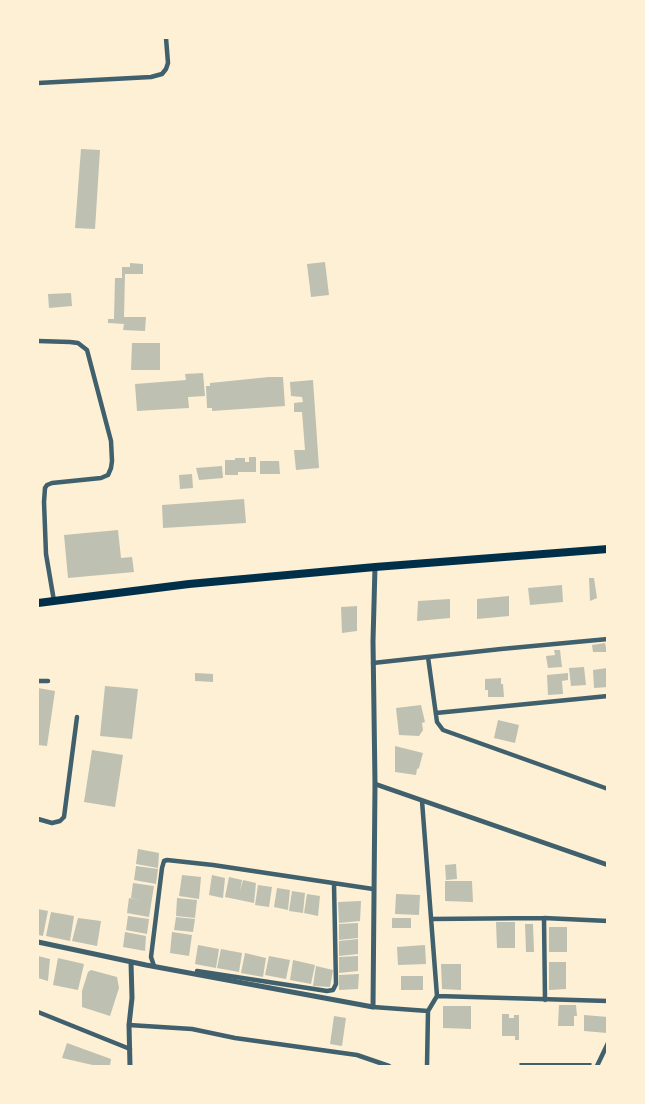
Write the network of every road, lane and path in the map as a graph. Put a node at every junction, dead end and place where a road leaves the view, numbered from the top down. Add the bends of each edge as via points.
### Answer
1 (166, 38) edge
2 (38, 83) edge
3 (38, 341) edge
4 (45, 536) junction
5 (38, 537) edge
6 (608, 549) edge
7 (375, 567) junction
8 (54, 601) junction
9 (38, 603) edge
10 (608, 639) edge
11 (428, 657) junction
12 (373, 663) junction
13 (38, 681) edge
14 (48, 681) dead end
15 (608, 696) edge
16 (436, 713) junction
17 (77, 717) dead end
18 (375, 784) junction
19 (608, 789) edge
20 (422, 801) junction
21 (38, 819) edge
22 (608, 865) edge
23 (334, 884) junction
24 (373, 889) junction
25 (544, 918) junction
26 (431, 919) junction
27 (608, 921) edge
28 (38, 942) edge
29 (131, 962) junction
30 (154, 966) junction
31 (197, 971) dead end
32 (437, 996) junction
33 (545, 1000) junction
34 (608, 1000) edge
35 (373, 1007) junction
36 (428, 1011) junction
37 (38, 1012) edge
38 (129, 1025) junction
39 (608, 1043) edge
40 (130, 1049) junction
41 (520, 1064) dead end
42 (598, 1065) edge
43 (130, 1066) edge
44 (388, 1066) edge
45 (427, 1066) edge

1 - 2 street via 168,63 162,74
3 - 4 street via 78,343 87,350 111,441 112,460 108,475 101,478 47,485
4 - 5 street
4 - 8 street
6 - 7 highway
7 - 8 highway
7 - 12 street
8 - 9 highway
10 - 11 street
11 - 12 street
11 - 16 street
12 - 18 street
13 - 14 street
15 - 16 street
16 - 19 street via 443,730
17 - 21 street via 64,817 52,823
18 - 20 street
18 - 24 street
20 - 22 street
20 - 26 street
23 - 24 street
23 - 30 street via 202,863 164,861 151,957
23 - 31 street via 333,990
24 - 35 street
25 - 26 street
25 - 27 street
25 - 33 street
26 - 32 street
28 - 29 street
29 - 30 street
29 - 38 street
30 - 35 street
32 - 33 street
32 - 36 street
33 - 34 street
35 - 36 street
36 - 45 street
37 - 40 street
38 - 40 street
38 - 44 street via 192,1029 357,1055
39 - 42 street
40 - 43 street
41 - 42 path

